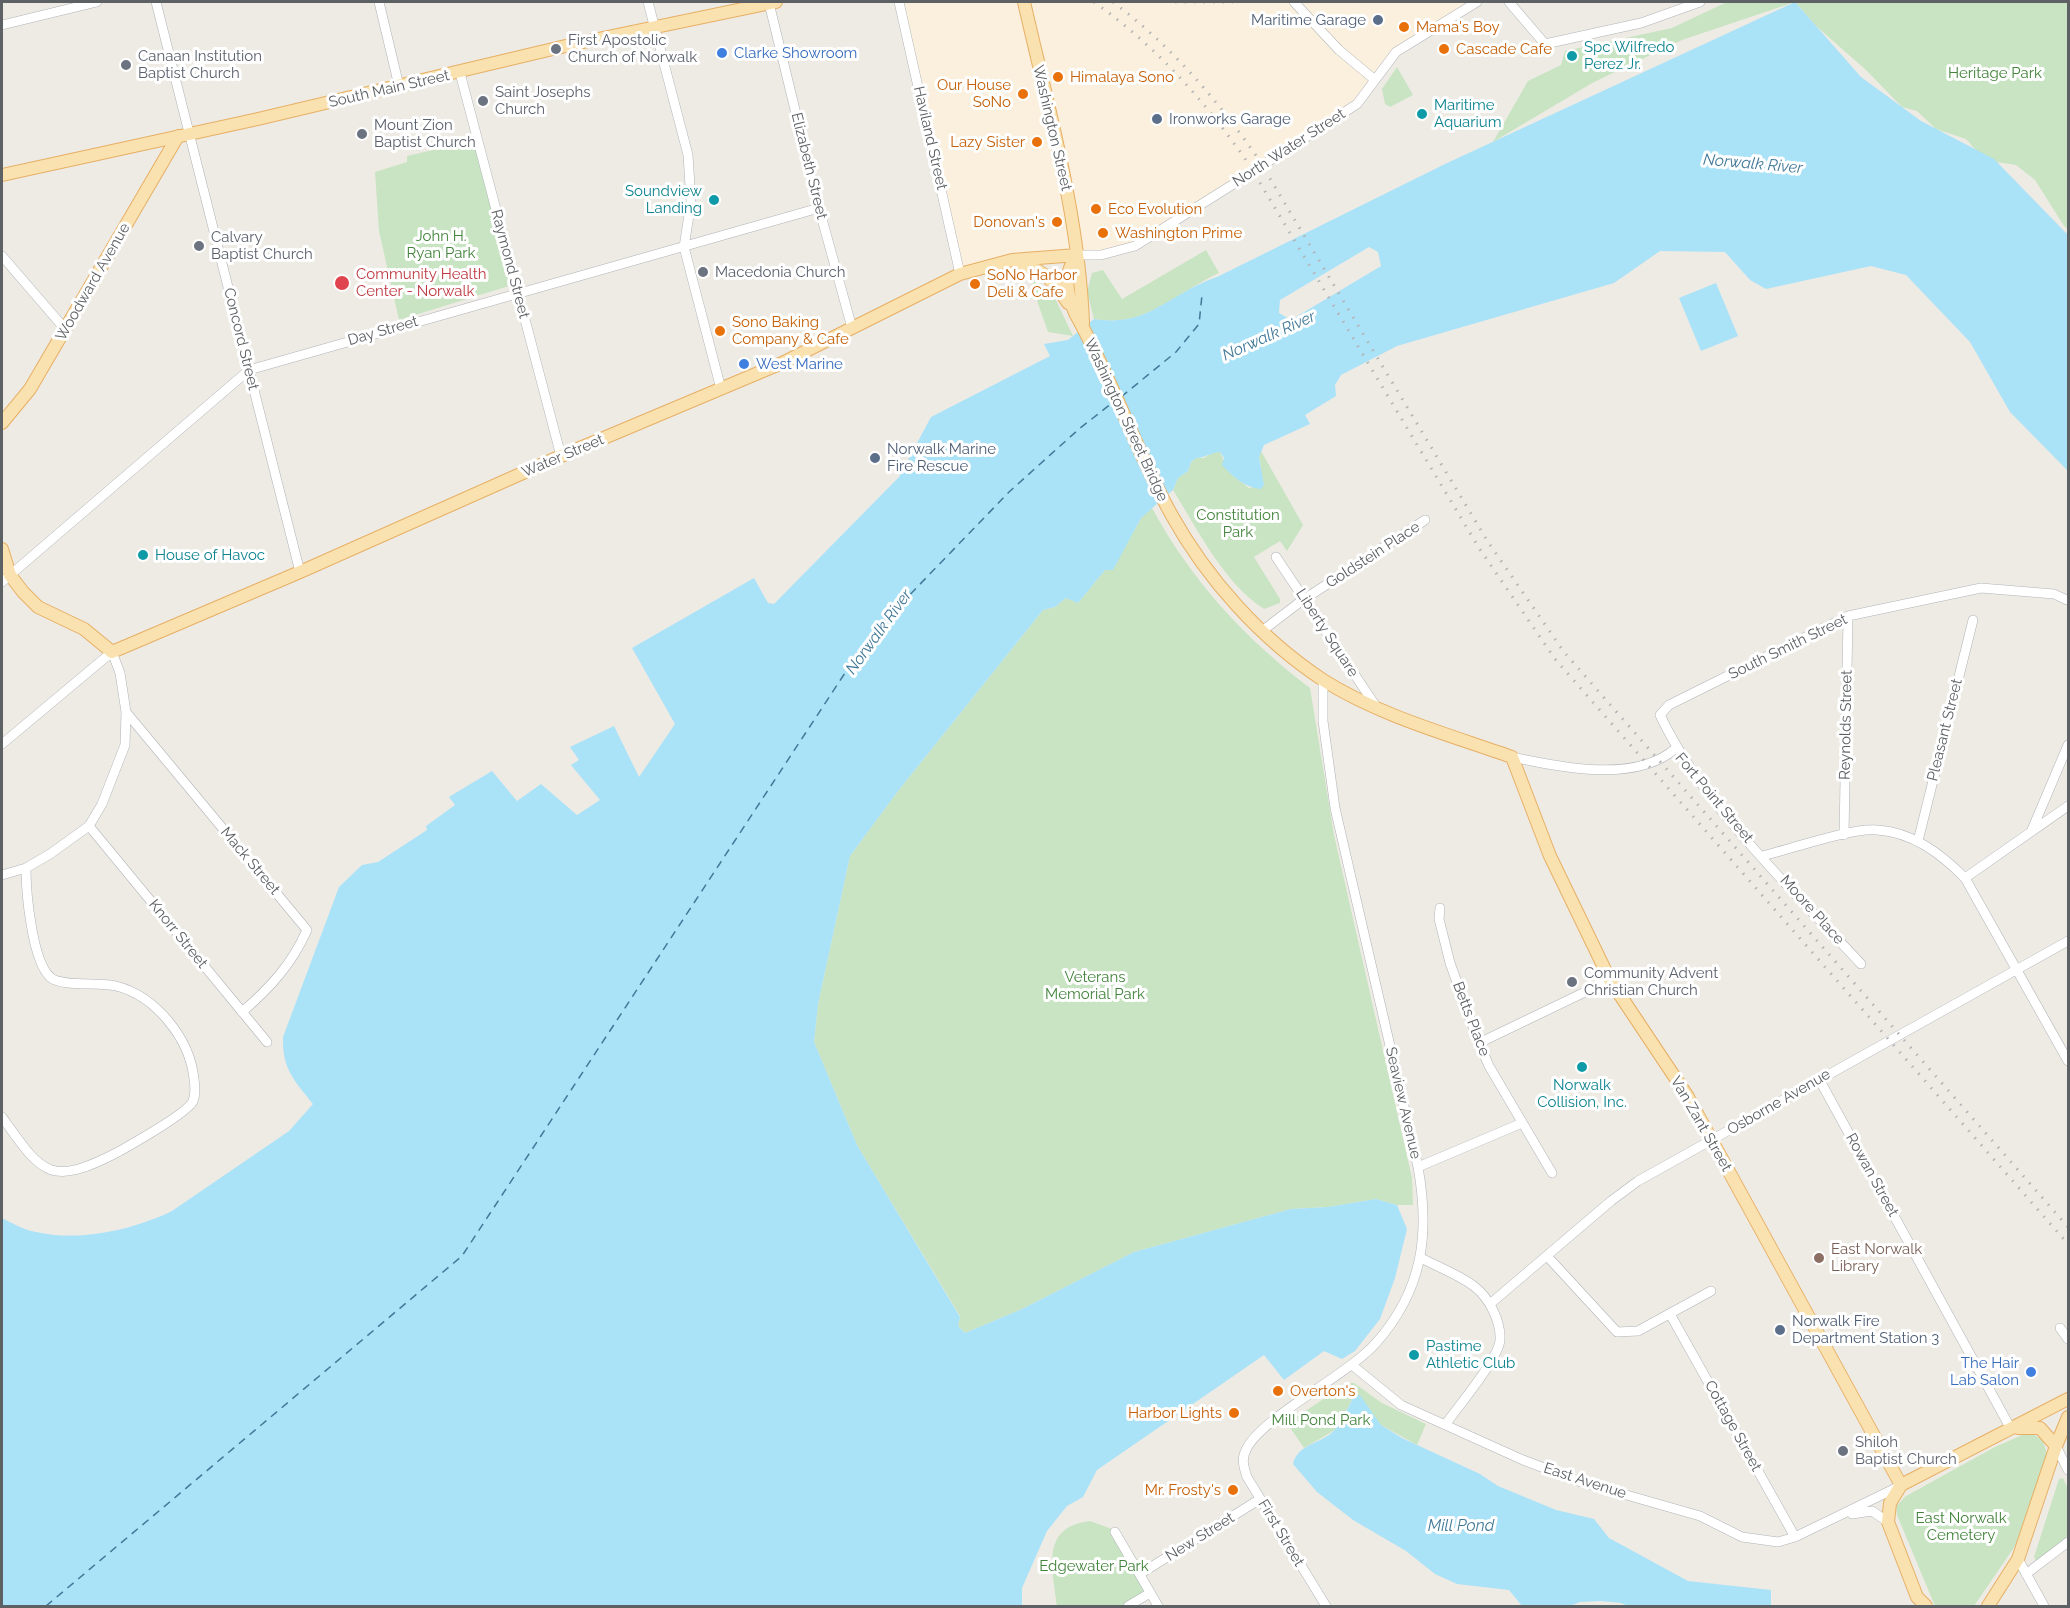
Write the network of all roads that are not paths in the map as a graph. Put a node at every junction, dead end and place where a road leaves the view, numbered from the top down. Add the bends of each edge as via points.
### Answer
1 (97, 2) edge
2 (156, 2) edge
3 (379, 2) edge
4 (648, 2) edge
5 (772, 2) edge
6 (899, 2) edge
7 (1024, 2) edge
8 (1294, 2) edge
9 (1477, 2) edge
10 (1509, 2) edge
11 (1701, 2) edge
12 (2, 25) edge
13 (655, 27) junction
14 (460, 73) junction
15 (1375, 80) junction
16 (399, 86) junction
17 (183, 135) junction
18 (2, 175) edge
19 (819, 208) junction
20 (684, 248) junction
21 (1077, 255) junction
22 (2, 256) edge
23 (1012, 260) junction
24 (960, 274) junction
25 (518, 294) junction
26 (1075, 313) junction
27 (1083, 327) junction
28 (852, 328) junction
29 (65, 329) junction
30 (249, 370) junction
31 (721, 389) junction
32 (2, 423) edge
33 (561, 456) junction
34 (1170, 513) joint
35 (1425, 520) dead end
36 (2, 549) edge
37 (1276, 557) dead end
38 (300, 572) junction
39 (6, 578) edge
40 (1305, 599) junction
41 (2067, 600) dead end
42 (1848, 616) junction
43 (1973, 620) dead end
44 (1262, 631) junction
45 (112, 652) junction
46 (1323, 680) junction
47 (1377, 708) junction
48 (126, 712) junction
49 (2, 744) edge
50 (2068, 745) edge
51 (1676, 748) junction
52 (1512, 757) junction
53 (2068, 806) edge
54 (89, 826) junction
55 (2031, 832) junction
56 (1844, 835) junction
57 (1917, 841) junction
58 (1762, 856) junction
59 (26, 868) junction
60 (2, 875) edge
61 (1965, 878) junction
62 (1440, 908) dead end
63 (2068, 941) edge
64 (1861, 964) dead end
65 (2015, 969) junction
66 (1610, 980) junction
67 (242, 1012) junction
68 (267, 1042) dead end
69 (1479, 1043) junction
70 (2068, 1061) edge
71 (1819, 1079) junction
72 (2, 1117) edge
73 (1522, 1123) junction
74 (1712, 1140) junction
75 (1418, 1167) junction
76 (1552, 1173) dead end
77 (1547, 1256) junction
78 (1421, 1258) junction
79 (1711, 1291) dead end
80 (1490, 1304) junction
81 (1670, 1314) junction
82 (2060, 1328) dead end
83 (2068, 1339) edge
84 (1352, 1365) junction
85 (2068, 1399) edge
86 (2068, 1417) edge
87 (1444, 1425) junction
88 (2011, 1429) junction
89 (2056, 1446) junction
90 (1243, 1457) joint
91 (2068, 1470) edge
92 (1901, 1485) junction
93 (1260, 1499) junction
94 (1833, 1520) junction
95 (1888, 1522) junction
96 (1115, 1533) dead end
97 (1795, 1537) junction
98 (2068, 1542) edge
99 (2018, 1560) junction
100 (1140, 1574) junction
101 (2026, 1574) junction
102 (1150, 1593) junction
103 (1921, 1603) edge
104 (1128, 1606) edge
105 (1158, 1606) edge
106 (1323, 1606) edge
107 (1988, 1606) edge
108 (2044, 1606) edge

1 - 12 street
2 - 17 street, Concord Street
3 - 16 street
4 - 13 street
5 - 13 main road, South Main Street
5 - 19 street, Elizabeth Street
6 - 24 street, Haviland Street
7 - 21 main road, Washington Street via 1070,206
8 - 15 street via 1339,50
9 - 15 street, North Water Street via 1396,52
10 - 11 street via 1545,44 1641,23
13 - 14 main road, South Main Street
13 - 20 street via 688,155 691,202
14 - 16 main road, South Main Street
14 - 25 street, Raymond Street
15 - 21 street, North Water Street via 1357,104 1135,246 1101,255
16 - 17 main road, South Main Street
17 - 18 main road, South Main Street
17 - 29 main road, Woodward Avenue
17 - 30 street, Concord Street
19 - 20 street, Day Street
19 - 28 street, Elizabeth Street
20 - 25 street, Day Street
20 - 31 street
21 - 23 main road, Water Street
21 - 26 main road, Washington Street via 1068,266 1067,278
21 - 27 main road, Washington Street
22 - 29 street
23 - 24 main road, Water Street
23 - 26 main road via 1050,277
24 - 28 main road, Water Street
25 - 30 street, Day Street
25 - 33 street, Raymond Street
26 - 27 main road, Washington Street
27 - 34 main road, Washington Street Bridge
28 - 31 main road, Water Street
29 - 32 main road, Woodward Avenue via 30,389
30 - 38 street, Concord Street
30 - 39 street, Day Street
31 - 33 main road, Water Street
33 - 38 main road, Water Street
34 - 44 main road, Liberty Square via 1195,555
35 - 40 street, Goldstein Place
36 - 39 main road
37 - 40 street, Liberty Square
38 - 45 main road, Water Street
39 - 45 main road via 38,607 84,629
40 - 44 street, Goldstein Place
40 - 47 street, Liberty Square
41 - 42 street, South Smith Street via 2054,594 1982,588
42 - 51 street, South Smith Street via 1669,705 1660,715
42 - 56 street, Reynolds Street
43 - 57 street, Pleasant Street
44 - 46 main road, Liberty Square
45 - 48 street via 120,673
45 - 49 street
46 - 47 main road, Fort Point Street
46 - 75 street, Seaview Avenue via 1323,721 1335,808
47 - 52 main road, Fort Point Street
48 - 54 street via 122,754
48 - 67 street, Mack Street via 307,930 273,985
50 - 55 street
51 - 52 street, Fort Point Street via 1665,758 1606,770 1561,768
51 - 58 street, Fort Point Street
52 - 66 main road, Van Zant Street via 1550,856
53 - 55 street
54 - 59 street
54 - 67 street, Knorr Street
55 - 61 street
56 - 57 street, Fort Point Street via 1876,830
56 - 58 street, Fort Point Street
57 - 61 street, Fort Point Street via 1943,856
58 - 64 street, Moore Place
59 - 60 street
59 - 72 street via 26,898 45,972 55,981 117,987 143,998 184,1042 193,1070 195,1094 189,1107 128,1146 92,1164 66,1171 37,1164
61 - 65 street, Fort Point Street
62 - 69 street, Betts Place via 1450,963
63 - 65 street, Osborne Avenue
65 - 70 street, Fort Point Street
65 - 71 street, Osborne Avenue
66 - 69 street
66 - 74 main road, Van Zant Street via 1688,1096
67 - 68 street, Knorr Street
69 - 73 street, Betts Place
71 - 74 street, Osborne Avenue
71 - 88 street, Rowan Street
73 - 75 street
73 - 76 street, Betts Place
74 - 77 street, Osborne Avenue via 1627,1189
74 - 92 main road, Van Zant Street
75 - 78 street, Seaview Avenue via 1424,1216
77 - 80 street, Osborne Avenue
77 - 81 street via 1617,1332 1638,1331
78 - 80 street via 1473,1286
78 - 84 street, Seaview Avenue via 1394,1320 1376,1344
79 - 81 street
80 - 87 street via 1500,1341 1496,1355
81 - 97 street, Cottage Street
82 - 83 street
84 - 87 street, East Avenue via 1401,1405
84 - 90 street, Seaview Avenue via 1268,1425 1253,1439
85 - 88 main road, East Avenue
86 - 89 main road
87 - 97 street, East Avenue via 1571,1478 1700,1516 1742,1537 1778,1542
88 - 89 main road via 2040,1428
88 - 92 main road, East Avenue
89 - 91 street
89 - 99 main road
90 - 93 street, First Street via 1247,1477
92 - 94 street, East Avenue
92 - 95 main road via 1890,1503
93 - 100 street, New Street
93 - 106 street, First Street
94 - 95 street, East Avenue via 1872,1510
94 - 97 street, East Avenue
95 - 103 main road
96 - 100 street
98 - 101 street
99 - 101 street
99 - 107 main road
100 - 102 street
101 - 108 street
102 - 104 street
102 - 105 street

